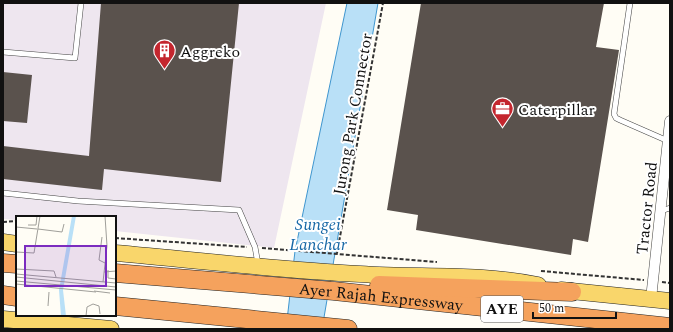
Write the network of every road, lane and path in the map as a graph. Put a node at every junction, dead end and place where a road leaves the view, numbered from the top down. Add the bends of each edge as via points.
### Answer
1 (81, 3) edge
2 (383, 3) edge
3 (630, 3) edge
4 (3, 52) edge
5 (670, 121) edge
6 (668, 141) junction
7 (3, 193) edge
8 (666, 209) edge
9 (16, 221) edge
10 (3, 222) edge
11 (116, 238) edge
12 (3, 242) edge
13 (16, 244) edge
14 (255, 247) junction
15 (116, 253) edge
16 (338, 253) junction
17 (440, 262) dead end
18 (3, 263) edge
19 (16, 264) edge
20 (258, 267) junction
21 (535, 270) dead end
22 (116, 273) edge
23 (653, 281) junction
24 (334, 291) junction
25 (572, 292) junction
26 (3, 295) edge
27 (16, 297) edge
28 (651, 299) junction
29 (670, 301) edge
30 (116, 306) edge
31 (3, 319) edge
32 (670, 327) edge
33 (111, 329) edge
34 (345, 329) edge

1 - 4 lane via 75,58
2 - 16 path, Jurong Park Connector
3 - 6 lane via 614,114 620,120
5 - 6 street, Tractor Road
6 - 8 street, Tractor Road
7 - 14 lane via 239,210
8 - 23 street, Tractor Road
9 - 10 path
11 - 14 path
12 - 13 main road
14 - 16 path
14 - 20 lane
15 - 20 main road
16 - 17 path
18 - 19 highway
20 - 25 main road via 360,274 507,279
21 - 23 path
22 - 24 highway, Ayer Rajah Expressway / AYE
23 - 28 street, Tractor Road
24 - 25 highway via 356,284
24 - 32 highway, Ayer Rajah Expressway / AYE
25 - 28 main road
26 - 27 highway
28 - 29 main road
30 - 34 highway
31 - 33 main road

